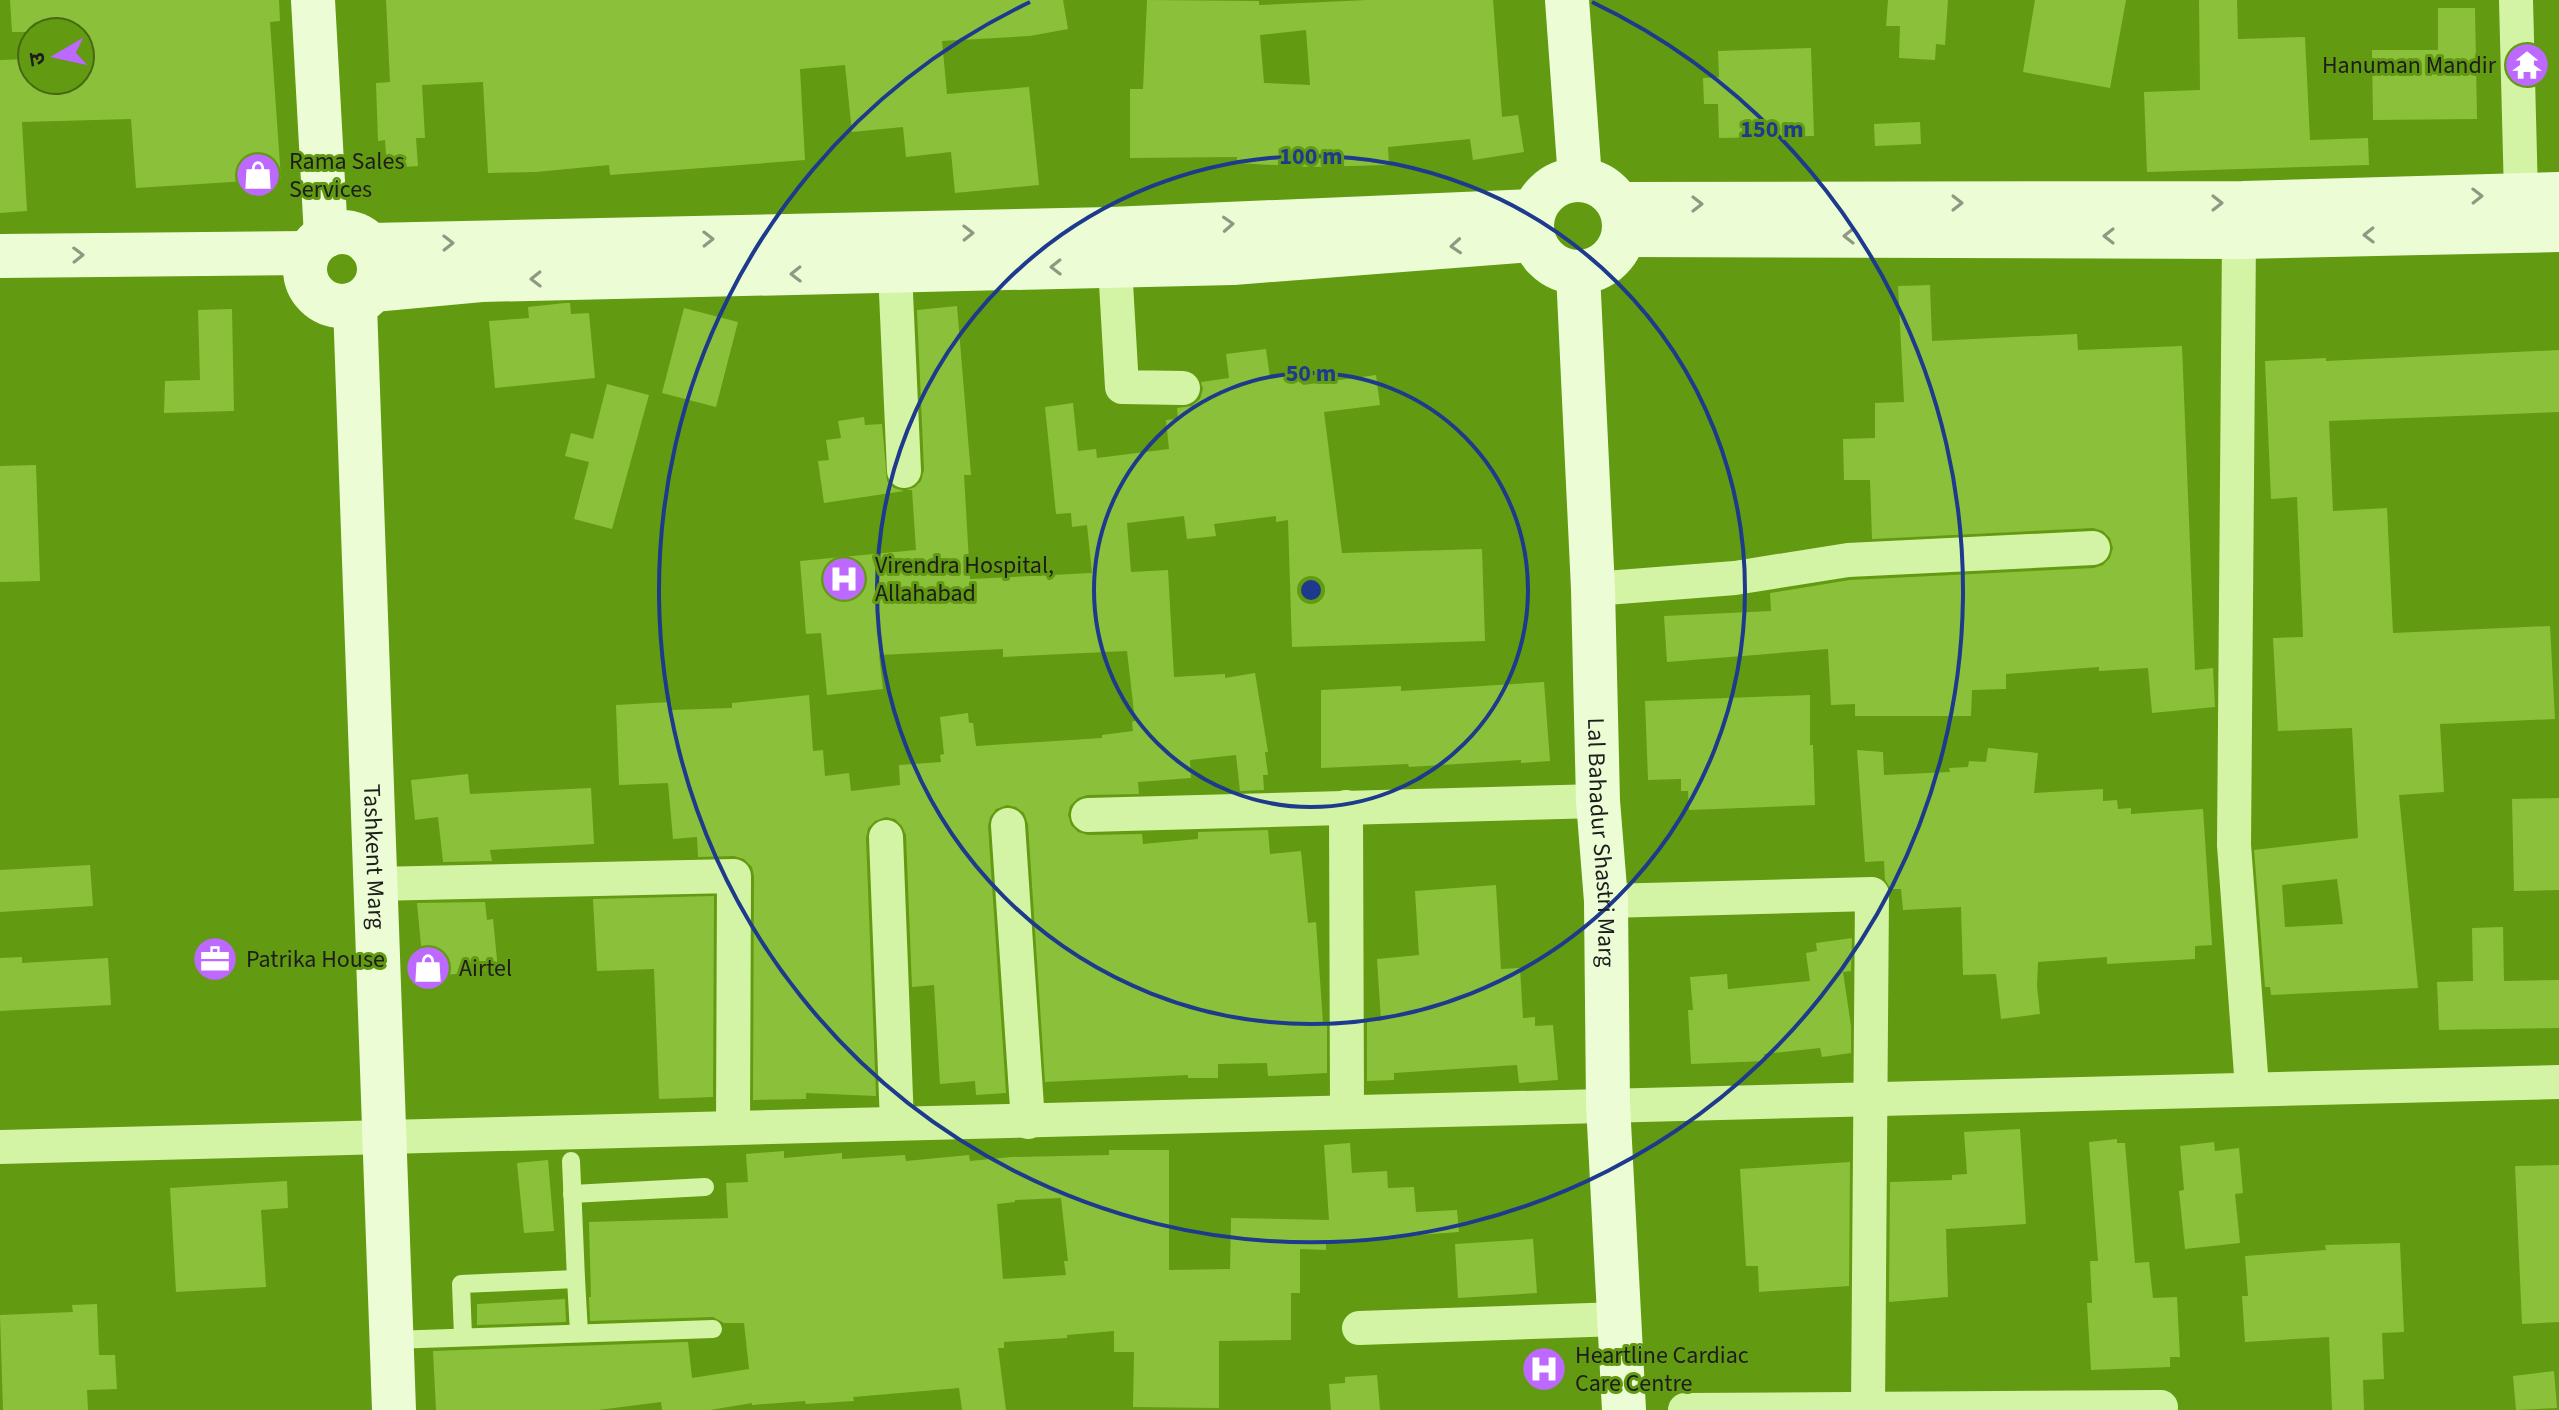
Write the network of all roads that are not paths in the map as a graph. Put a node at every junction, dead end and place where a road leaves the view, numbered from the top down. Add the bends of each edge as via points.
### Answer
1 (313, 0) edge
2 (338, 0) edge
3 (1567, 0) edge
4 (2516, 0) edge
5 (1580, 179) junction
6 (2540, 195) edge
7 (1621, 219) junction
8 (1534, 226) junction
9 (2559, 230) edge
10 (2239, 237) junction
11 (0, 256) edge
12 (1115, 266) junction
13 (340, 268) junction
14 (895, 271) junction
15 (1578, 273) junction
16 (0, 286) edge
17 (1183, 388) dead end
18 (904, 471) dead end
19 (2093, 548) dead end
20 (1593, 589) junction
21 (1598, 801) junction
22 (1346, 807) junction
23 (1088, 815) dead end
24 (1008, 825) dead end
25 (886, 837) dead end
26 (374, 884) junction
27 (1606, 901) junction
28 (2559, 1082) edge
29 (2252, 1088) junction
30 (1870, 1097) junction
31 (1608, 1104) junction
32 (1347, 1110) junction
33 (1028, 1122) junction
34 (897, 1123) junction
35 (733, 1128) junction
36 (371, 1138) junction
37 (0, 1147) edge
38 (571, 1161) dead end
39 (705, 1187) dead end
40 (572, 1194) junction
41 (576, 1279) junction
42 (1619, 1319) junction
43 (1359, 1328) dead end
44 (713, 1329) dead end
45 (579, 1333) junction
46 (463, 1337) junction
47 (391, 1340) junction
48 (2161, 1407) dead end
49 (1868, 1408) junction
50 (365, 1410) edge
51 (394, 1410) edge
52 (1624, 1410) edge
53 (1685, 1410) edge

1 - 13 street, Tashkent Marg
2 - 13 street, Tashkent Marg
3 - 5 street
4 - 6 street
5 - 7 street via 1609,191
5 - 8 street via 1552,187 1541,198
7 -> 6 street
10 -> 7 street
7 - 15 street via 1618,250 1608,262
8 -> 12 street via 1233,263
13 -> 8 street via 1110,229
8 - 15 street via 1540,253 1564,271
9 -> 10 street
10 - 29 street via 2234,845
11 -> 13 street
12 -> 14 street
12 - 17 street via 1122,387
14 -> 13 street via 481,280
13 - 16 street
13 - 26 street, Tashkent Marg
13 - 36 street, Tashkent Marg
14 - 18 street
15 - 20 street, Lal Bahadur Shastri Marg
19 - 20 street via 1848,560 1735,578
20 - 21 street, Lal Bahadur Shastri Marg
21 - 22 street
21 - 27 street, Lal Bahadur Shastri Marg
22 - 23 street
22 - 32 street
24 - 33 street
25 - 34 street
26 - 35 street via 734,876
26 - 36 street, Tashkent Marg
27 - 30 street via 1872,894
27 - 31 street, Lal Bahadur Shastri Marg
28 - 29 street
29 - 30 street
30 - 31 street
30 - 49 street
31 - 32 street
31 - 42 street, Lal Bahadur Shastri Marg
32 - 33 street
33 - 34 street
34 - 35 street
35 - 36 street
36 - 37 street
36 - 47 street, Tashkent Marg
36 - 50 street, Tashkent Marg
38 - 40 lane
39 - 40 lane
40 - 41 lane
41 - 45 lane
41 - 46 lane via 461,1284
42 - 43 street
42 - 52 street, Lal Bahadur Shastri Marg
44 - 45 lane
45 - 46 lane
46 - 47 lane
47 - 51 street, Tashkent Marg
48 - 49 street
49 - 53 street

